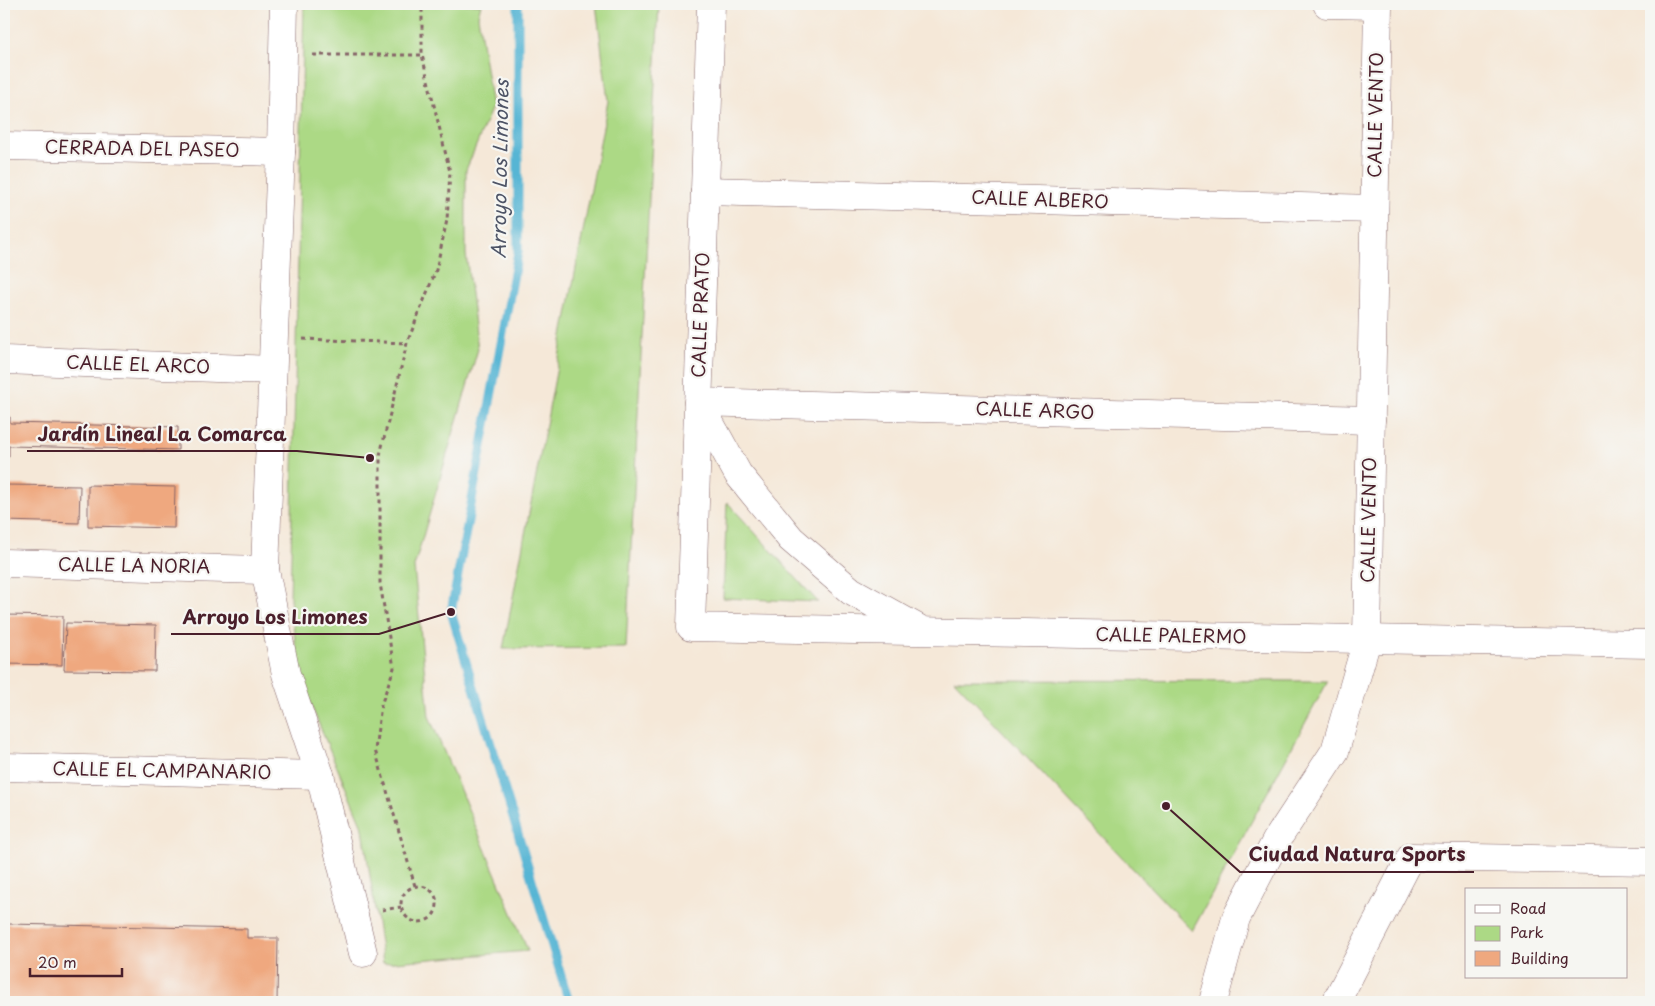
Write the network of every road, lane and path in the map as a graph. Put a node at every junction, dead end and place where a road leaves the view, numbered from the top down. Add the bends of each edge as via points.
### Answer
1 (284, 4) edge
2 (422, 4) edge
3 (711, 4) edge
4 (1327, 4) edge
5 (1378, 4) edge
6 (307, 55) dead end
7 (422, 55) junction
8 (4, 146) edge
9 (281, 152) junction
10 (705, 191) junction
11 (1374, 209) junction
12 (300, 339) dead end
13 (407, 343) junction
14 (4, 360) edge
15 (272, 370) junction
16 (698, 402) junction
17 (1371, 420) junction
18 (4, 563) edge
19 (265, 570) junction
20 (691, 627) joint
21 (923, 632) junction
22 (1367, 640) junction
23 (1651, 644) edge
24 (4, 767) edge
25 (320, 775) junction
26 (1651, 861) edge
27 (415, 886) junction
28 (401, 907) junction
29 (378, 910) dead end
30 (363, 953) dead end
31 (1213, 1002) edge
32 (1341, 1002) edge

1 - 9 street
2 - 7 path
3 - 10 street, CALLE PRATO
4 - 5 street
5 - 11 street, CALLE VENTO
6 - 7 path
7 - 13 path via 450,172 447,220 436,270
8 - 9 street, CERRADA DEL PASEO
9 - 15 street
10 - 11 street, CALLE ALBERO
10 - 16 street, CALLE PRATO
11 - 17 street, CALLE VENTO
12 - 13 path
13 - 27 path via 380,455 380,583 394,668 381,704 376,750
14 - 15 street, CALLE EL ARCO
15 - 19 street
16 - 17 street, CALLE ARGO
16 - 20 street, CALLE PRATO
16 - 21 street via 738,474 791,539 851,591
17 - 22 street, CALLE VENTO
18 - 19 street, CALLE LA NORIA
19 - 25 street via 286,674
20 - 21 street, CALLE PALERMO
21 - 22 street, CALLE PALERMO
22 - 23 street, CALLE PALERMO
22 - 31 street, CALLE VENTO via 1335,751 1276,841 1236,918
24 - 25 street, CALLE EL CAMPANARIO
25 - 30 street
26 - 32 street via 1411,857 1338,998
27 - 28 path via 406,892
27 - 28 path via 426,887 435,894 437,906 433,916 417,922 406,917
28 - 29 path

